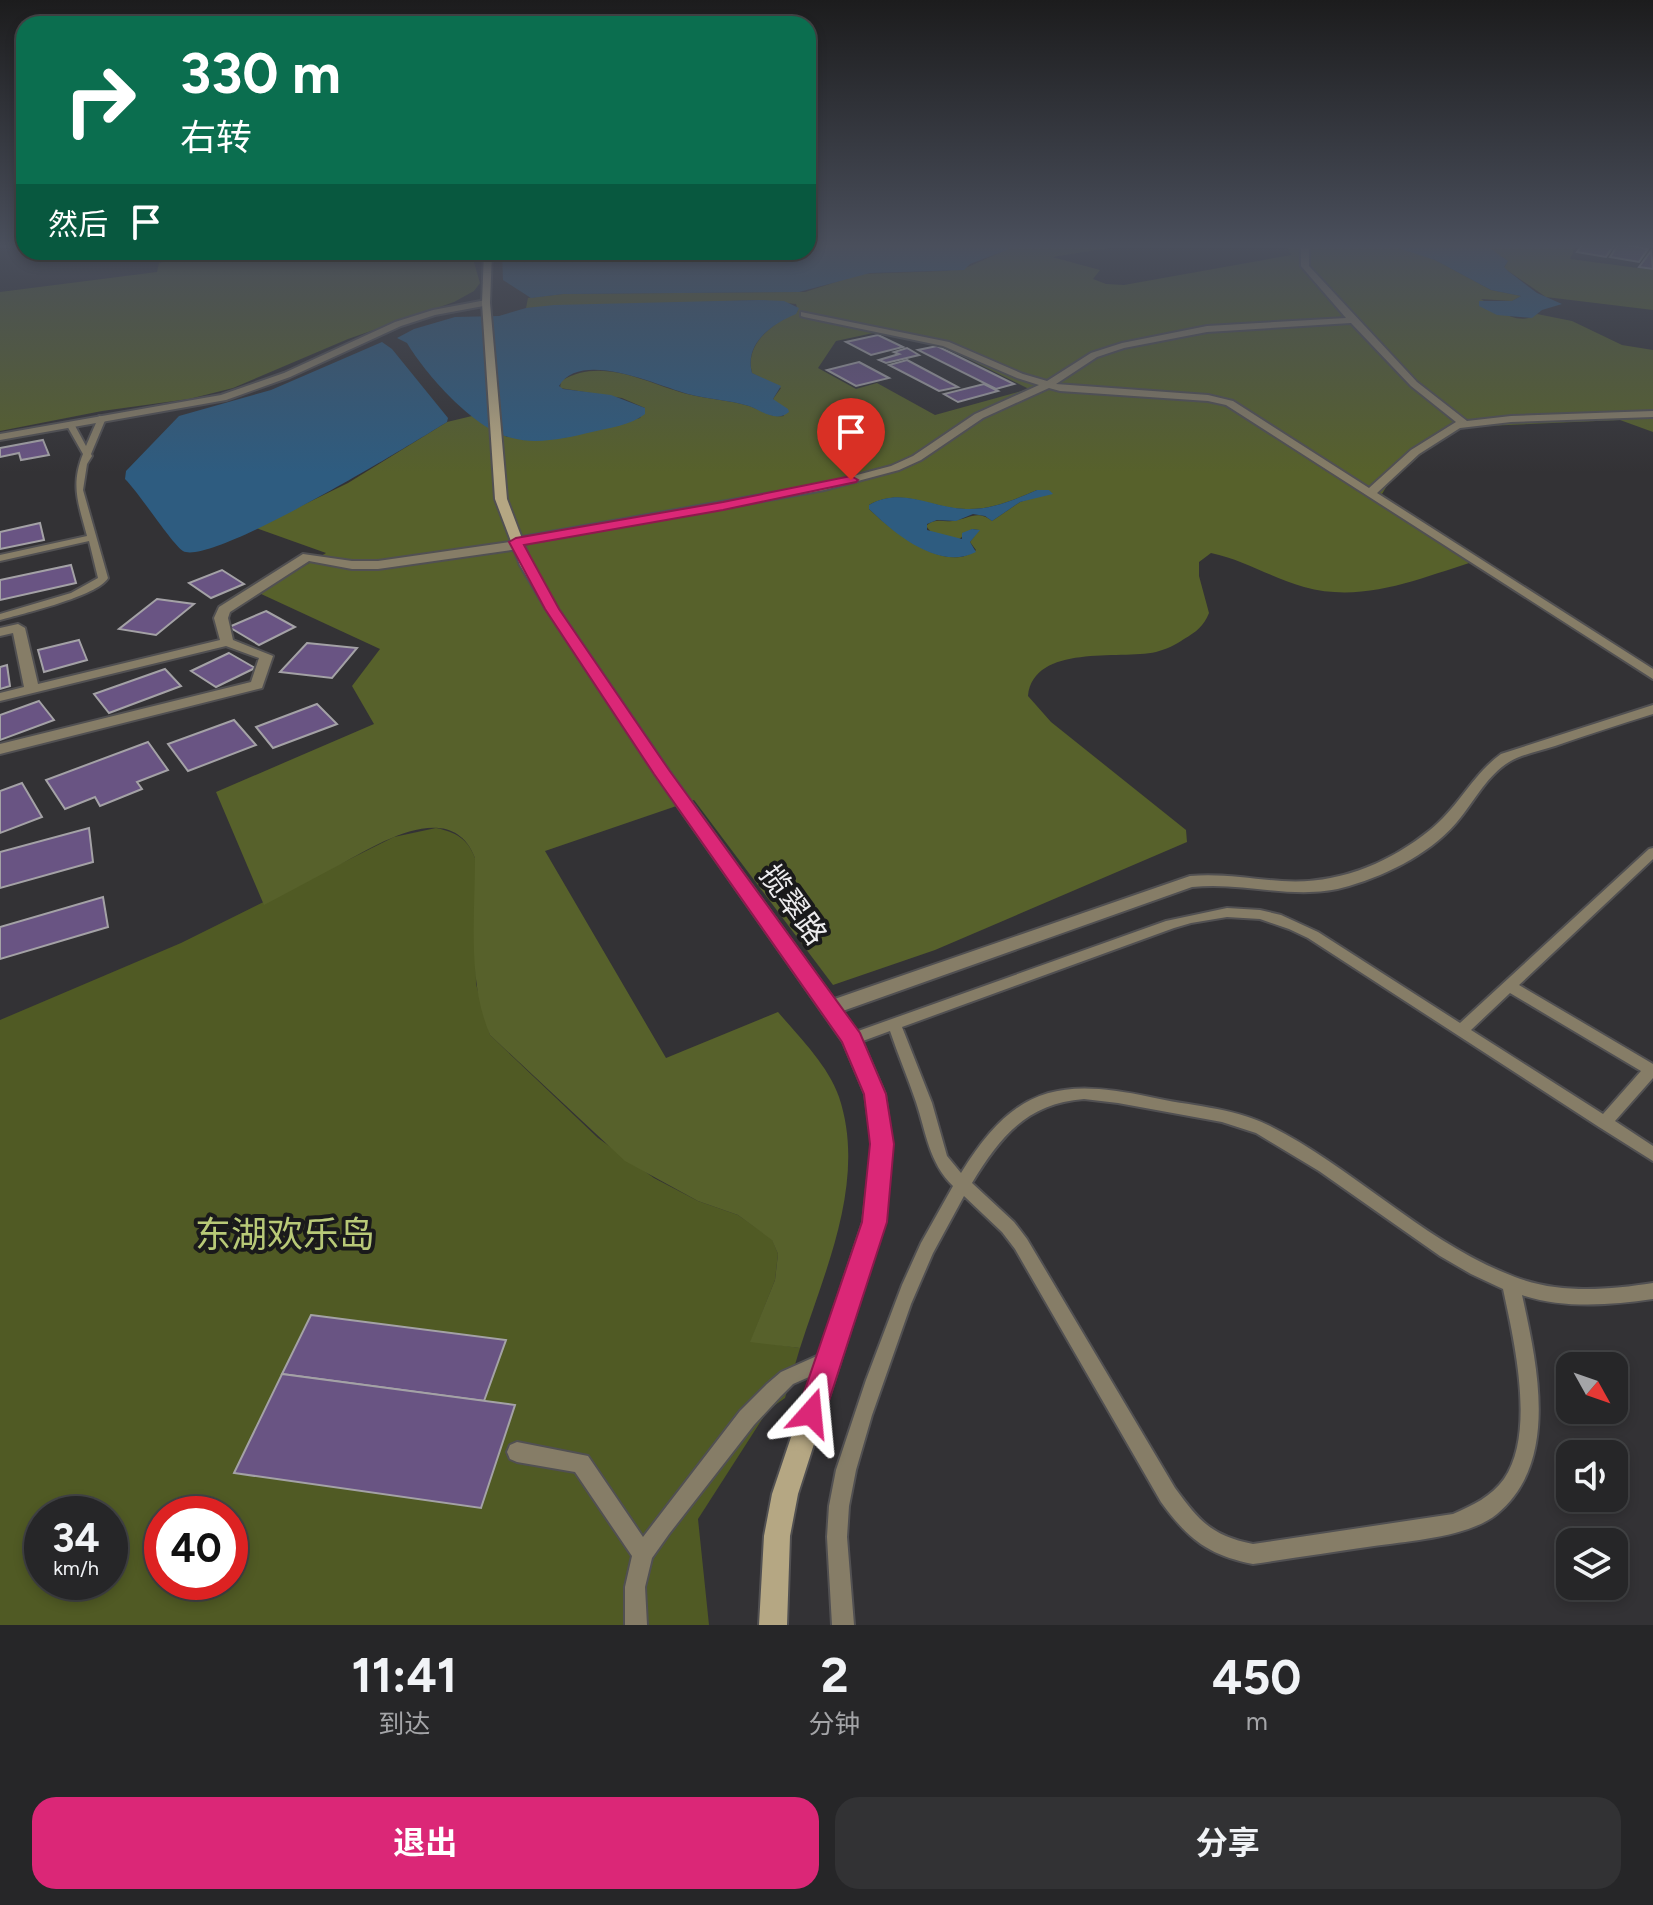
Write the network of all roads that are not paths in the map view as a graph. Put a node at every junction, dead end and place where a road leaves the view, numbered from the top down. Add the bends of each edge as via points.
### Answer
1 (408, 321) edge
2 (488, 321) edge
3 (836, 321) edge
4 (1339, 321) edge
5 (1354, 321) edge
6 (1047, 385) junction
7 (1653, 414) edge
8 (102, 418) junction
9 (1463, 423) junction
10 (70, 424) junction
11 (0, 437) edge
12 (88, 456) junction
13 (1369, 494) junction
14 (92, 538) junction
15 (517, 544) junction
16 (0, 558) edge
17 (0, 617) edge
18 (0, 632) edge
19 (227, 642) junction
20 (1653, 675) edge
21 (32, 689) junction
22 (0, 697) edge
23 (1653, 709) edge
24 (0, 749) edge
25 (1653, 852) edge
26 (1509, 986) junction
27 (830, 1008) junction
28 (894, 1024) junction
29 (1462, 1030) junction
30 (852, 1039) junction
31 (1652, 1071) edge
32 (1604, 1123) junction
33 (1653, 1154) edge
34 (963, 1186) junction
35 (1511, 1284) junction
36 (1653, 1291) edge
37 (828, 1360) junction
38 (517, 1452) dead end
39 (643, 1554) junction
40 (636, 1625) edge
41 (773, 1625) edge
42 (843, 1625) edge

1 - 8 street via 235,394
2 - 15 street, 揽翠路 via 501,499
3 - 6 street via 946,344
4 - 6 street via 1207,329 1122,346 1087,358
5 - 9 street via 1414,384
6 - 13 street via 1224,401
6 - 15 street via 979,416 895,468 824,487
7 - 9 street
8 - 10 street
8 - 12 lane
9 - 13 street via 1415,452
10 - 11 street
10 - 12 lane
12 - 14 lane via 79,490
13 - 20 street
14 - 16 lane
14 - 17 lane via 101,582
15 - 19 street via 378,565 307,557 224,610
15 - 27 street, 揽翠路 via 552,609 654,761
18 - 21 street via 18,628
19 - 21 street
19 - 24 street via 266,656 257,685
21 - 22 street
23 - 27 street via 1506,757 1486,771 1442,829 1365,877 1319,887 1224,879 1190,882
25 - 26 lane
26 - 29 lane
26 - 31 lane
27 - 30 street, 揽翠路
28 - 29 lane via 1171,924 1233,911 1292,924
28 - 30 lane
28 - 34 lane via 940,1158
29 - 32 lane
30 - 37 street, 揽翠路 via 875,1094 882,1144 879,1193
31 - 32 lane
32 - 33 lane
34 - 35 lane via 993,1139 1023,1112 1065,1094 1105,1093 1260,1129 1421,1234
34 - 35 lane via 1021,1244 1190,1526 1229,1550 1253,1554 1454,1524 1477,1518 1497,1502 1512,1482 1529,1436 1531,1394
34 - 42 lane via 905,1295 846,1471 837,1525
35 - 36 lane via 1564,1296 1611,1298
37 - 39 lane via 787,1378 747,1418
37 - 41 street, 揽翠路 via 785,1494 775,1551
38 - 39 lane via 581,1463
39 - 40 lane via 635,1587

